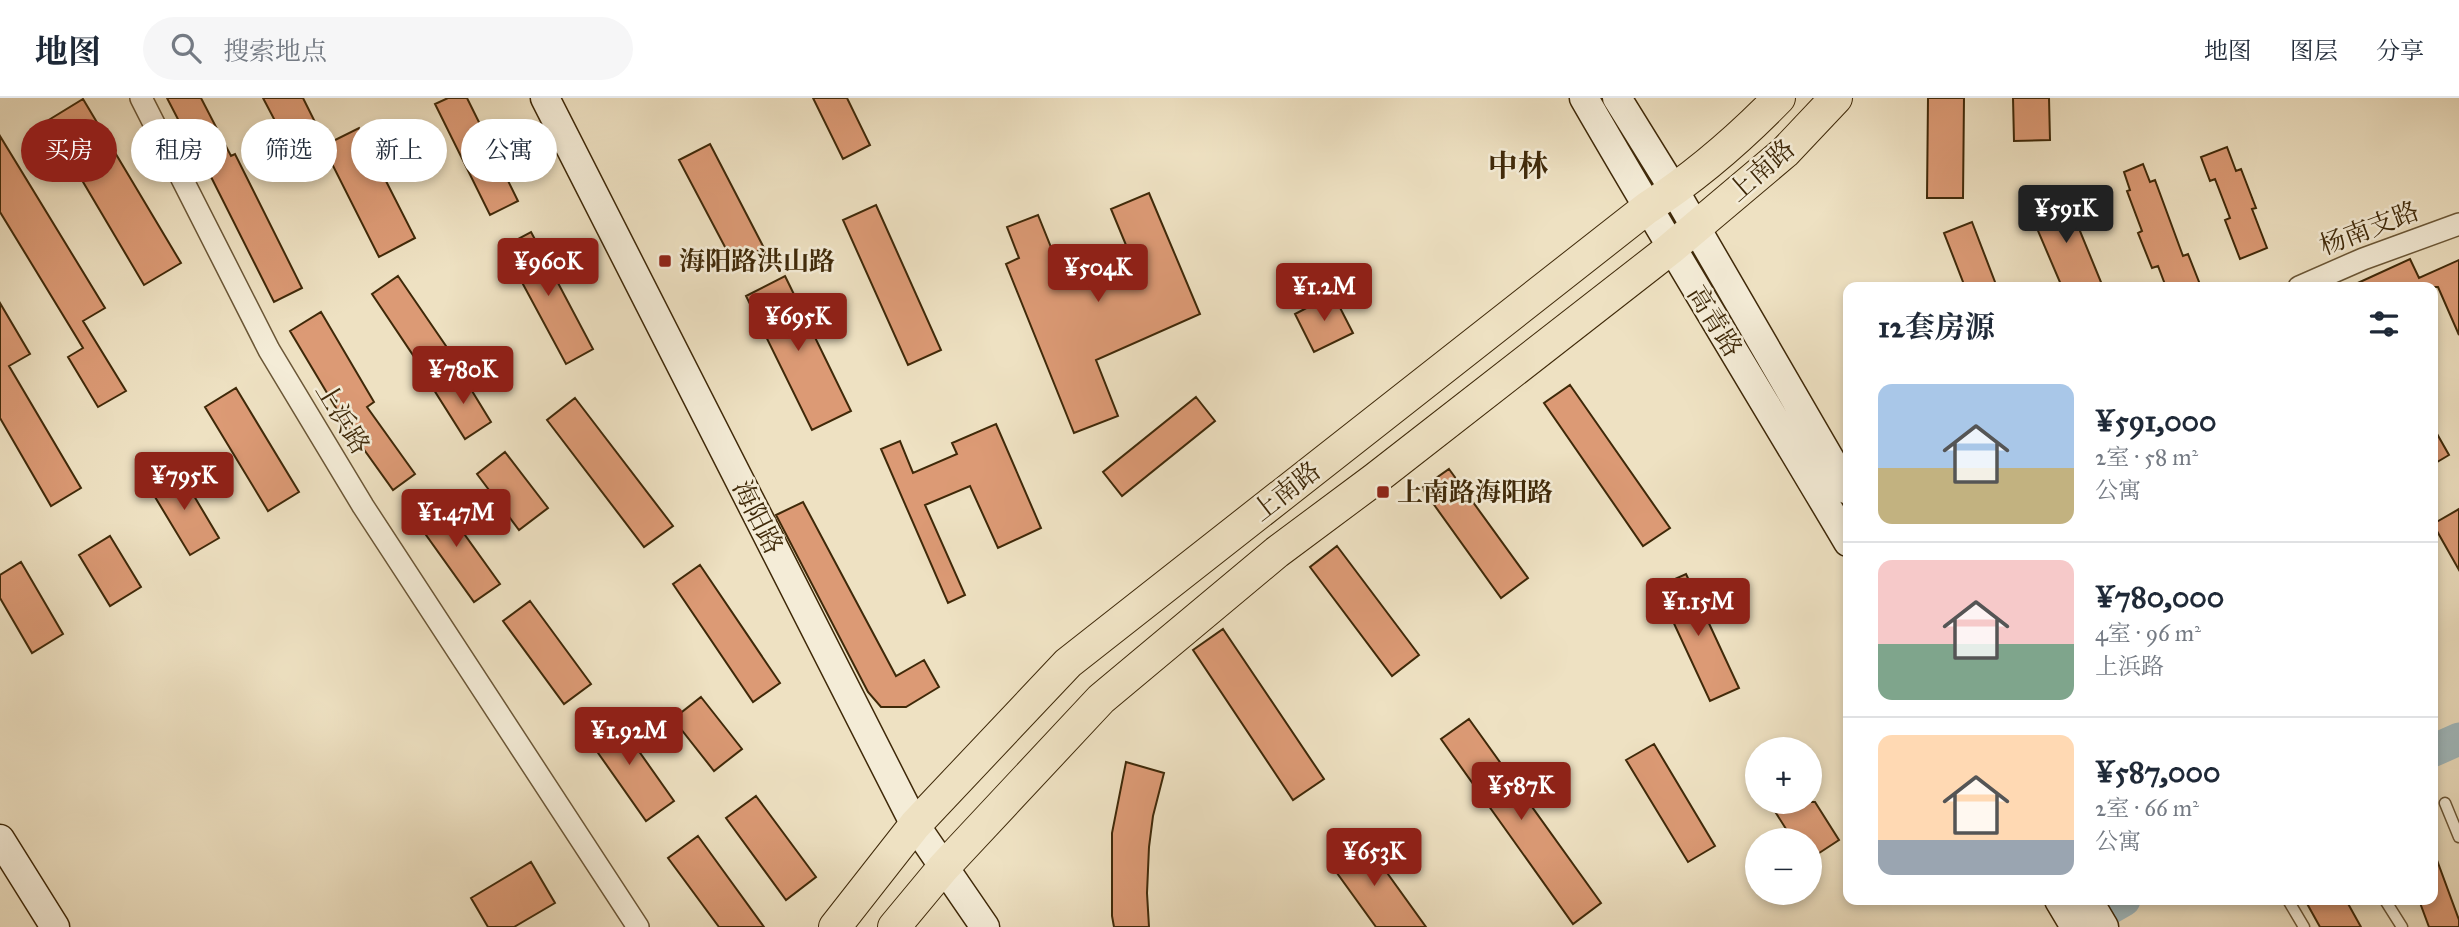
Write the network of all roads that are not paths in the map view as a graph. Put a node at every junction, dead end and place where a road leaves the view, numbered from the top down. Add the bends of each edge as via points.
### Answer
1 (141, 98) edge
2 (545, 98) edge
3 (1584, 98) edge
4 (1617, 98) edge
5 (1779, 98) edge
6 (1836, 98) edge
7 (1674, 190) junction
8 (1647, 208) junction
9 (2459, 224) edge
10 (1695, 227) junction
11 (1670, 249) junction
12 (2312, 282) edge
13 (1843, 482) edge
14 (1843, 534) edge
15 (2445, 803) dead end
16 (915, 825) junction
17 (2459, 837) edge
18 (0, 839) edge
19 (943, 868) junction
20 (2062, 905) edge
21 (2091, 905) edge
22 (2291, 905) edge
23 (2388, 905) edge
24 (55, 927) edge
25 (638, 927) edge
26 (835, 927) edge
27 (894, 927) edge
28 (985, 927) edge
29 (2075, 927) edge
30 (2104, 927) edge
31 (2304, 927) edge
32 (2402, 927) edge

1 - 25 street, 上浜路 via 269,350 363,506
2 - 16 main road, 海阳路
3 - 8 main road, 高青路
4 - 7 main road, 高青路
5 - 7 main road, 上南路
6 - 10 main road, 上南路 via 1785,152
7 - 8 main road, 上南路
7 - 10 main road, 高青路
8 - 11 main road, 高青路
8 - 16 main road, 上南路 via 1068,663
9 - 12 street, 杨南支路
10 - 11 main road, 上南路
10 - 13 main road, 高青路
11 - 14 main road, 高青路
11 - 19 main road, 上南路 via 1277,552 1101,699
15 - 17 lane
16 - 19 main road, 海阳路
16 - 26 main road, 上南路
18 - 24 main road
19 - 27 main road, 上南路
19 - 28 main road, 海阳路
20 - 29 main road
21 - 30 main road
22 - 31 lane
23 - 32 lane

